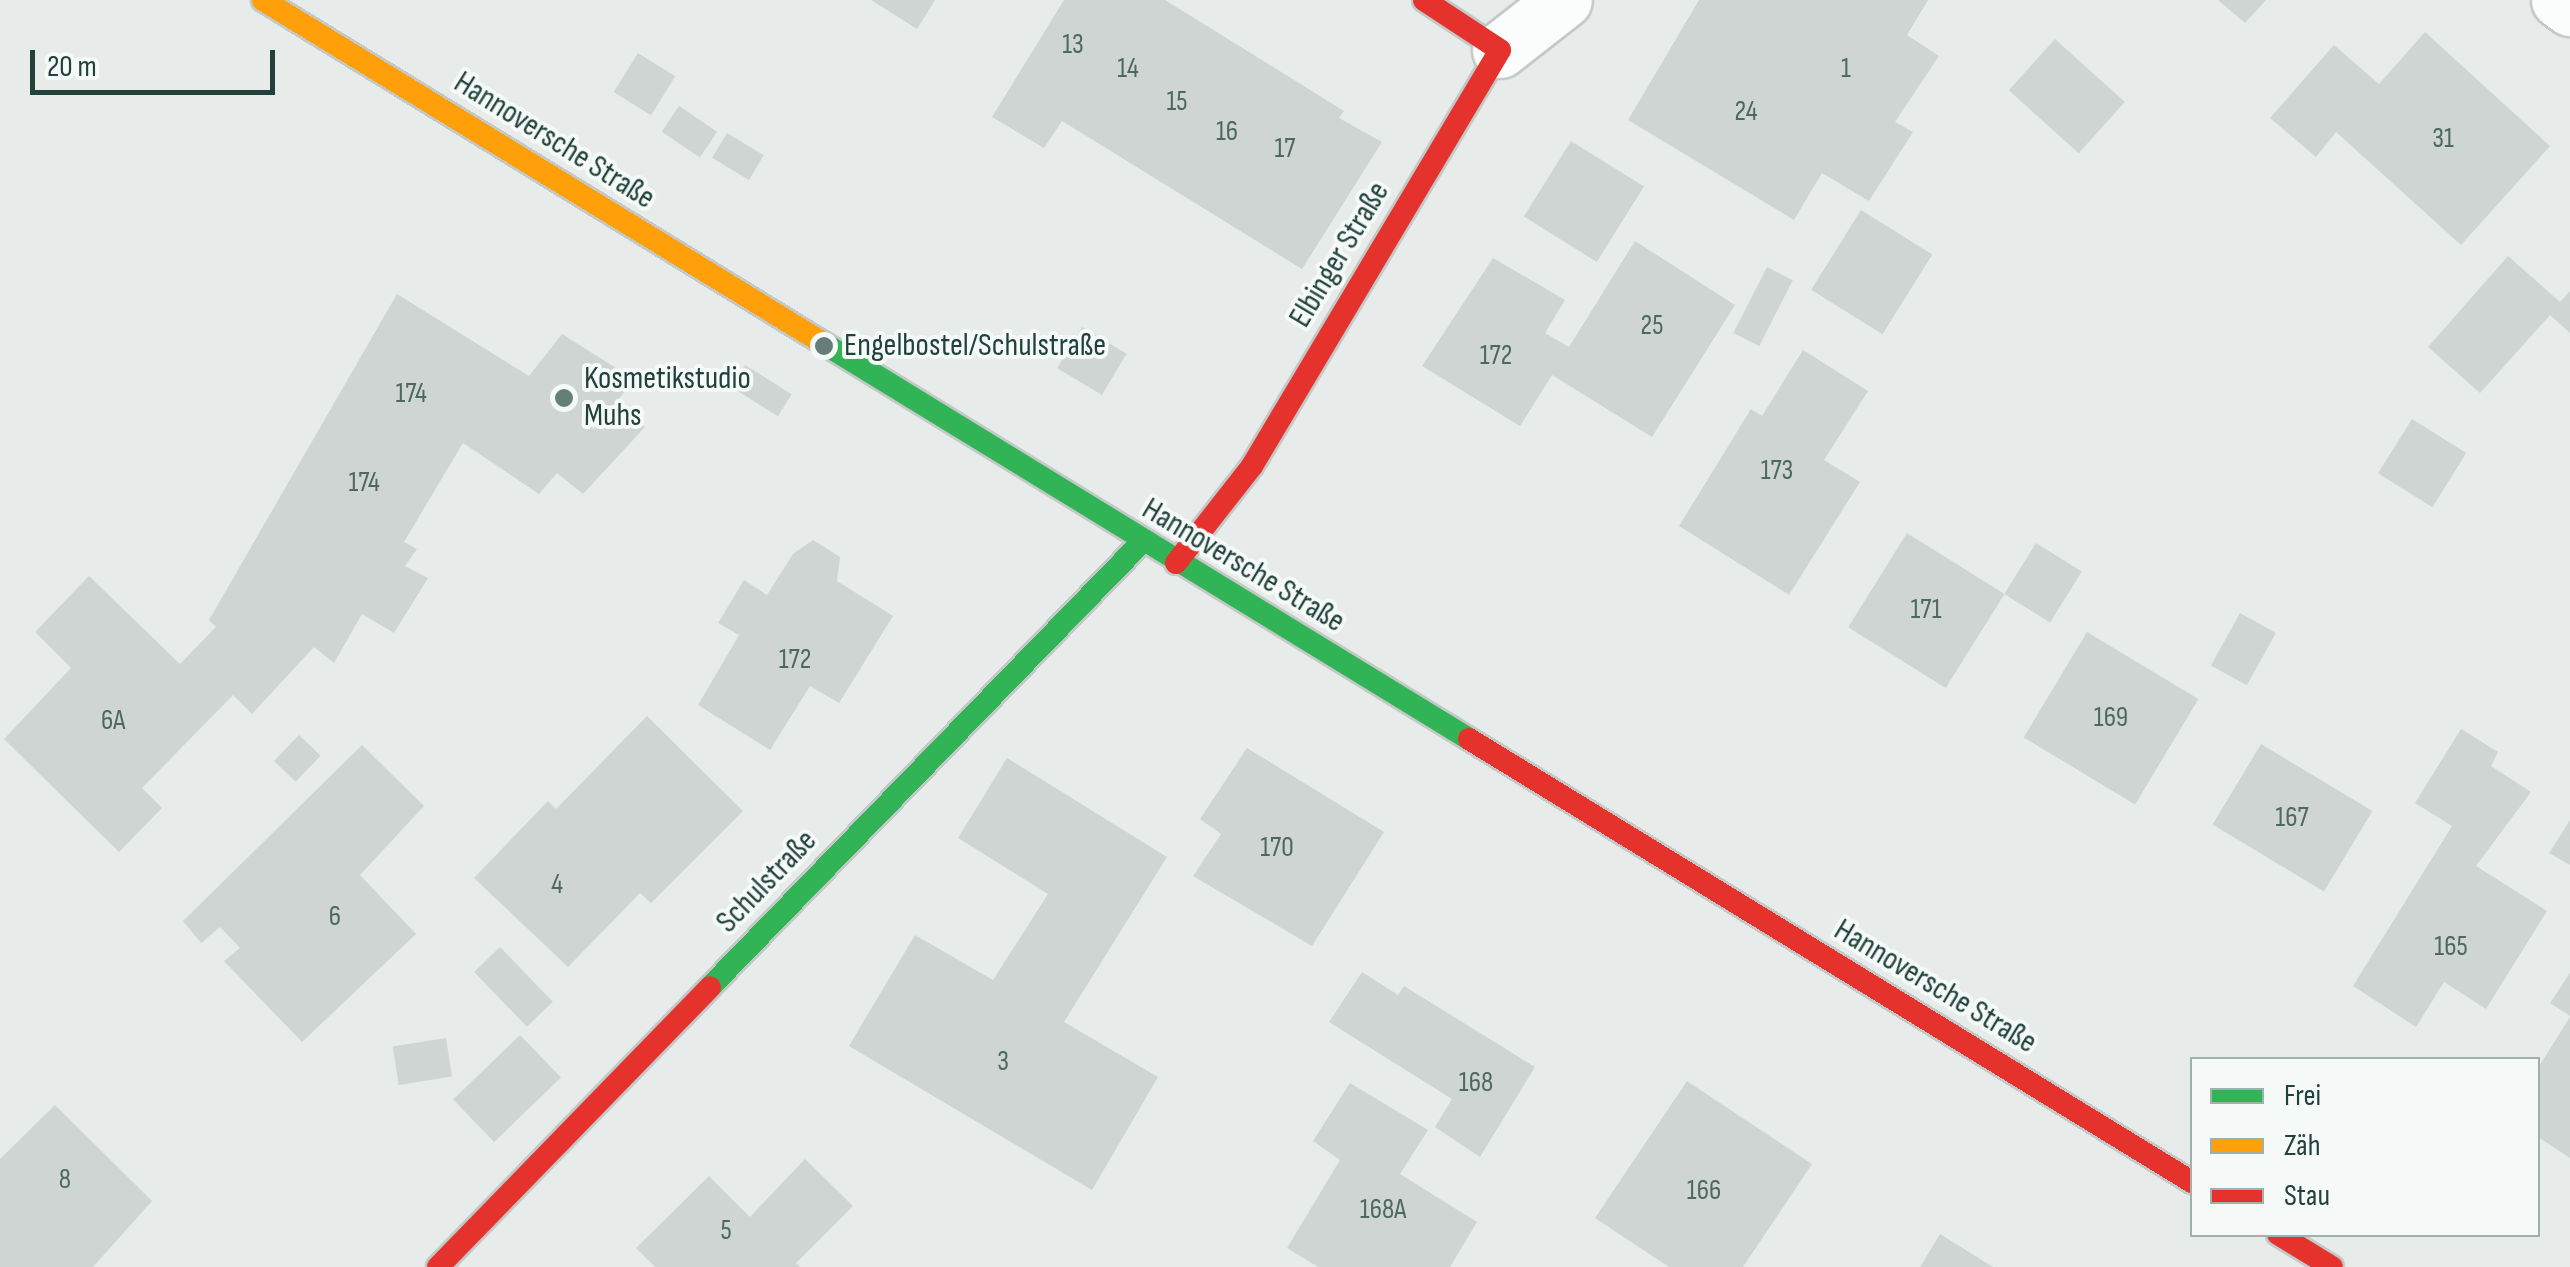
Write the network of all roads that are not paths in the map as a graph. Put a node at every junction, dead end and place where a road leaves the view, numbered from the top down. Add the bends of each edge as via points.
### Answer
1 (263, 0) edge
2 (1424, 0) edge
3 (1564, 0) edge
4 (2559, 0) edge
5 (2570, 8) edge
6 (1500, 50) junction
7 (1142, 542) junction
8 (1176, 563) junction
9 (2190, 1181) edge
10 (2283, 1237) edge
11 (438, 1267) edge
12 (2332, 1267) edge

1 - 7 street, Hannoversche Straße
2 - 6 street
3 - 6 street
4 - 5 street
6 - 8 street, Elbinger Straße via 1252,466
7 - 8 street, Hannoversche Straße
7 - 11 street, Schulstraße
8 - 9 street, Hannoversche Straße
10 - 12 street

